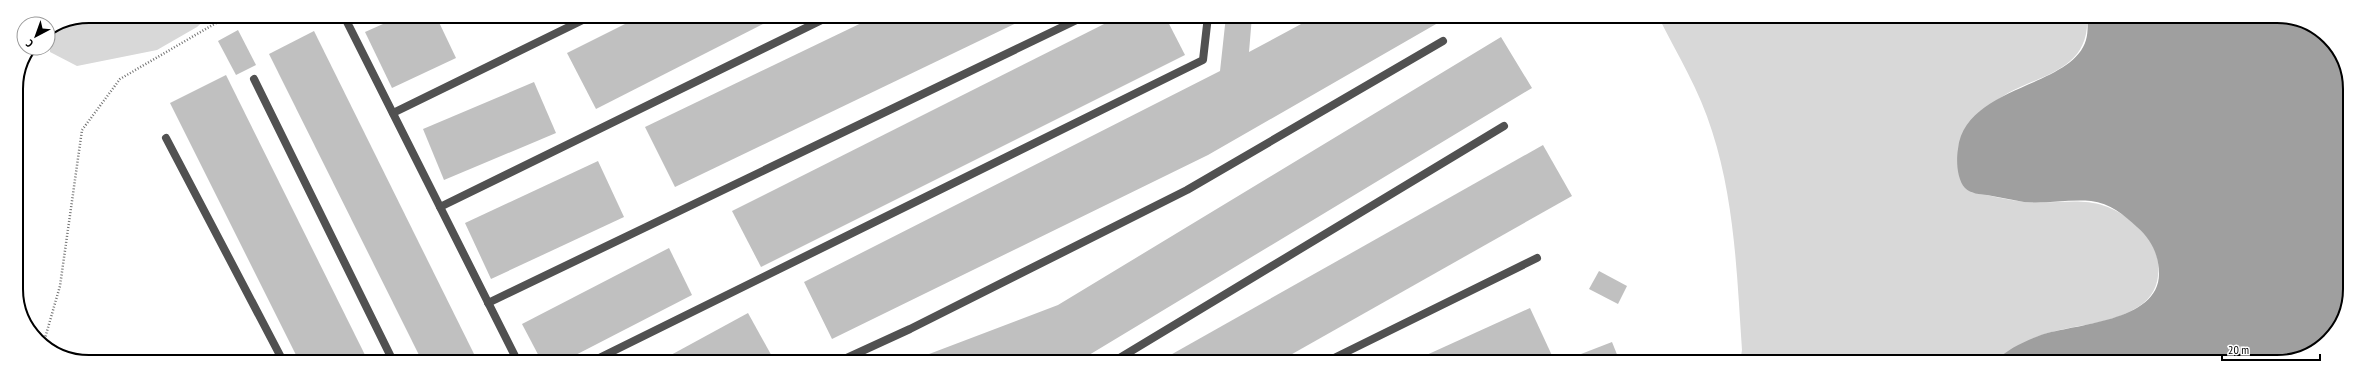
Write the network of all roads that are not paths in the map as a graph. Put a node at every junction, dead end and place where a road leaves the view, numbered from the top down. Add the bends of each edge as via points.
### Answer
1 (348, 23) edge
2 (578, 23) edge
3 (816, 23) edge
4 (1070, 23) edge
5 (1207, 23) edge
6 (1443, 41) dead end
7 (254, 79) dead end
8 (393, 113) junction
9 (1504, 126) dead end
10 (166, 138) dead end
11 (440, 207) junction
12 (1538, 258) dead end
13 (488, 303) junction
14 (279, 355) edge
15 (390, 355) edge
16 (514, 355) edge
17 (605, 355) edge
18 (853, 355) edge
19 (1125, 355) edge
20 (1340, 355) edge

1 - 8 lane
2 - 8 lane
3 - 11 lane
4 - 13 lane
5 - 17 lane via 1203,60
6 - 18 lane via 1186,190
7 - 15 lane
8 - 11 lane
9 - 19 lane
10 - 14 lane
11 - 13 lane
12 - 20 lane
13 - 16 lane

